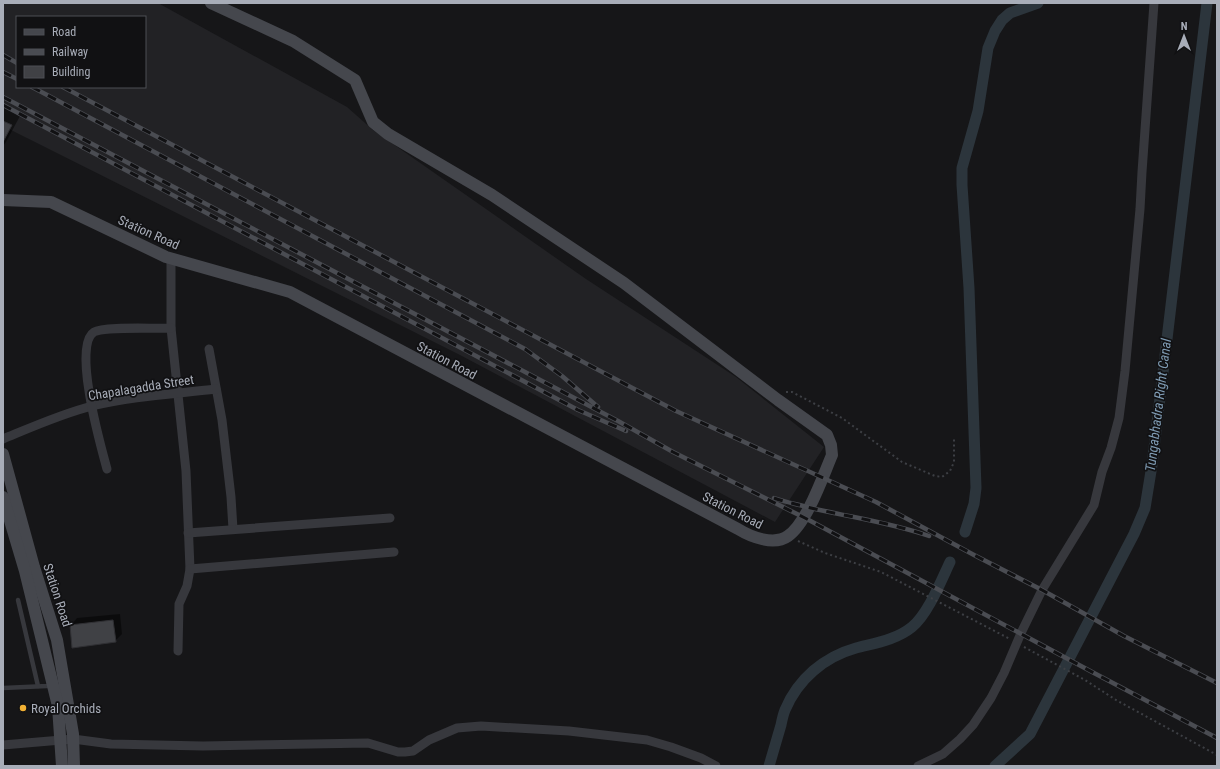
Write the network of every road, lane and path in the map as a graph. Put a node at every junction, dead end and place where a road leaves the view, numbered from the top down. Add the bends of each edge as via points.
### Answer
1 (210, 3) edge
2 (1154, 3) edge
3 (3, 200) edge
4 (171, 259) junction
5 (170, 328) junction
6 (209, 349) dead end
7 (216, 389) junction
8 (178, 393) junction
9 (778, 400) junction
10 (92, 406) junction
11 (3, 439) edge
12 (954, 439) dead end
13 (3, 454) edge
14 (106, 469) dead end
15 (3, 497) edge
16 (390, 518) dead end
17 (233, 530) junction
18 (188, 533) junction
19 (788, 537) junction
20 (394, 552) dead end
21 (190, 569) junction
22 (18, 600) dead end
23 (1014, 642) dead end
24 (1021, 646) dead end
25 (178, 651) dead end
26 (52, 684) junction
27 (38, 686) junction
28 (3, 688) edge
29 (73, 743) junction
30 (61, 744) junction
31 (3, 745) edge
32 (1217, 755) edge
33 (62, 766) edge
34 (74, 766) edge
35 (716, 766) edge
36 (918, 766) edge

1 - 9 street via 293,41 355,80 372,122 492,195 624,283
2 - 36 street via 1140,209 1125,371 1119,418 1094,506 1042,590 1004,673 973,725 944,754
3 - 4 street, Station Road via 51,202
4 - 5 street
4 - 19 street, Station Road via 290,292 750,536 762,540
5 - 8 street
5 - 10 street via 107,329 91,335 85,360
6 - 7 street
7 - 8 street, Chapalagadda Street
7 - 17 street via 226,452
8 - 10 street, Chapalagadda Street
8 - 18 street via 186,471
9 - 12 path via 786,392 792,392 842,418 902,462 935,476 942,476 950,471 954,462
9 - 19 street via 827,435 832,455 805,518
10 - 11 street, Chapalagadda Street
10 - 14 street
13 - 29 street, Station Road via 57,640
15 - 26 street, Station Road via 25,571
16 - 17 street
17 - 18 street
18 - 21 street
19 - 23 path via 819,551 881,572
20 - 21 street
21 - 25 street via 179,604
22 - 27 lane
24 - 32 path
26 - 27 lane
26 - 30 street, Station Road via 58,706
27 - 28 lane
29 - 30 street
29 - 34 street, Station Road
29 - 35 street via 203,746 368,743 405,752 413,751 429,740 457,728 481,726 569,731 647,740 701,758
30 - 31 street
30 - 33 street, Station Road

